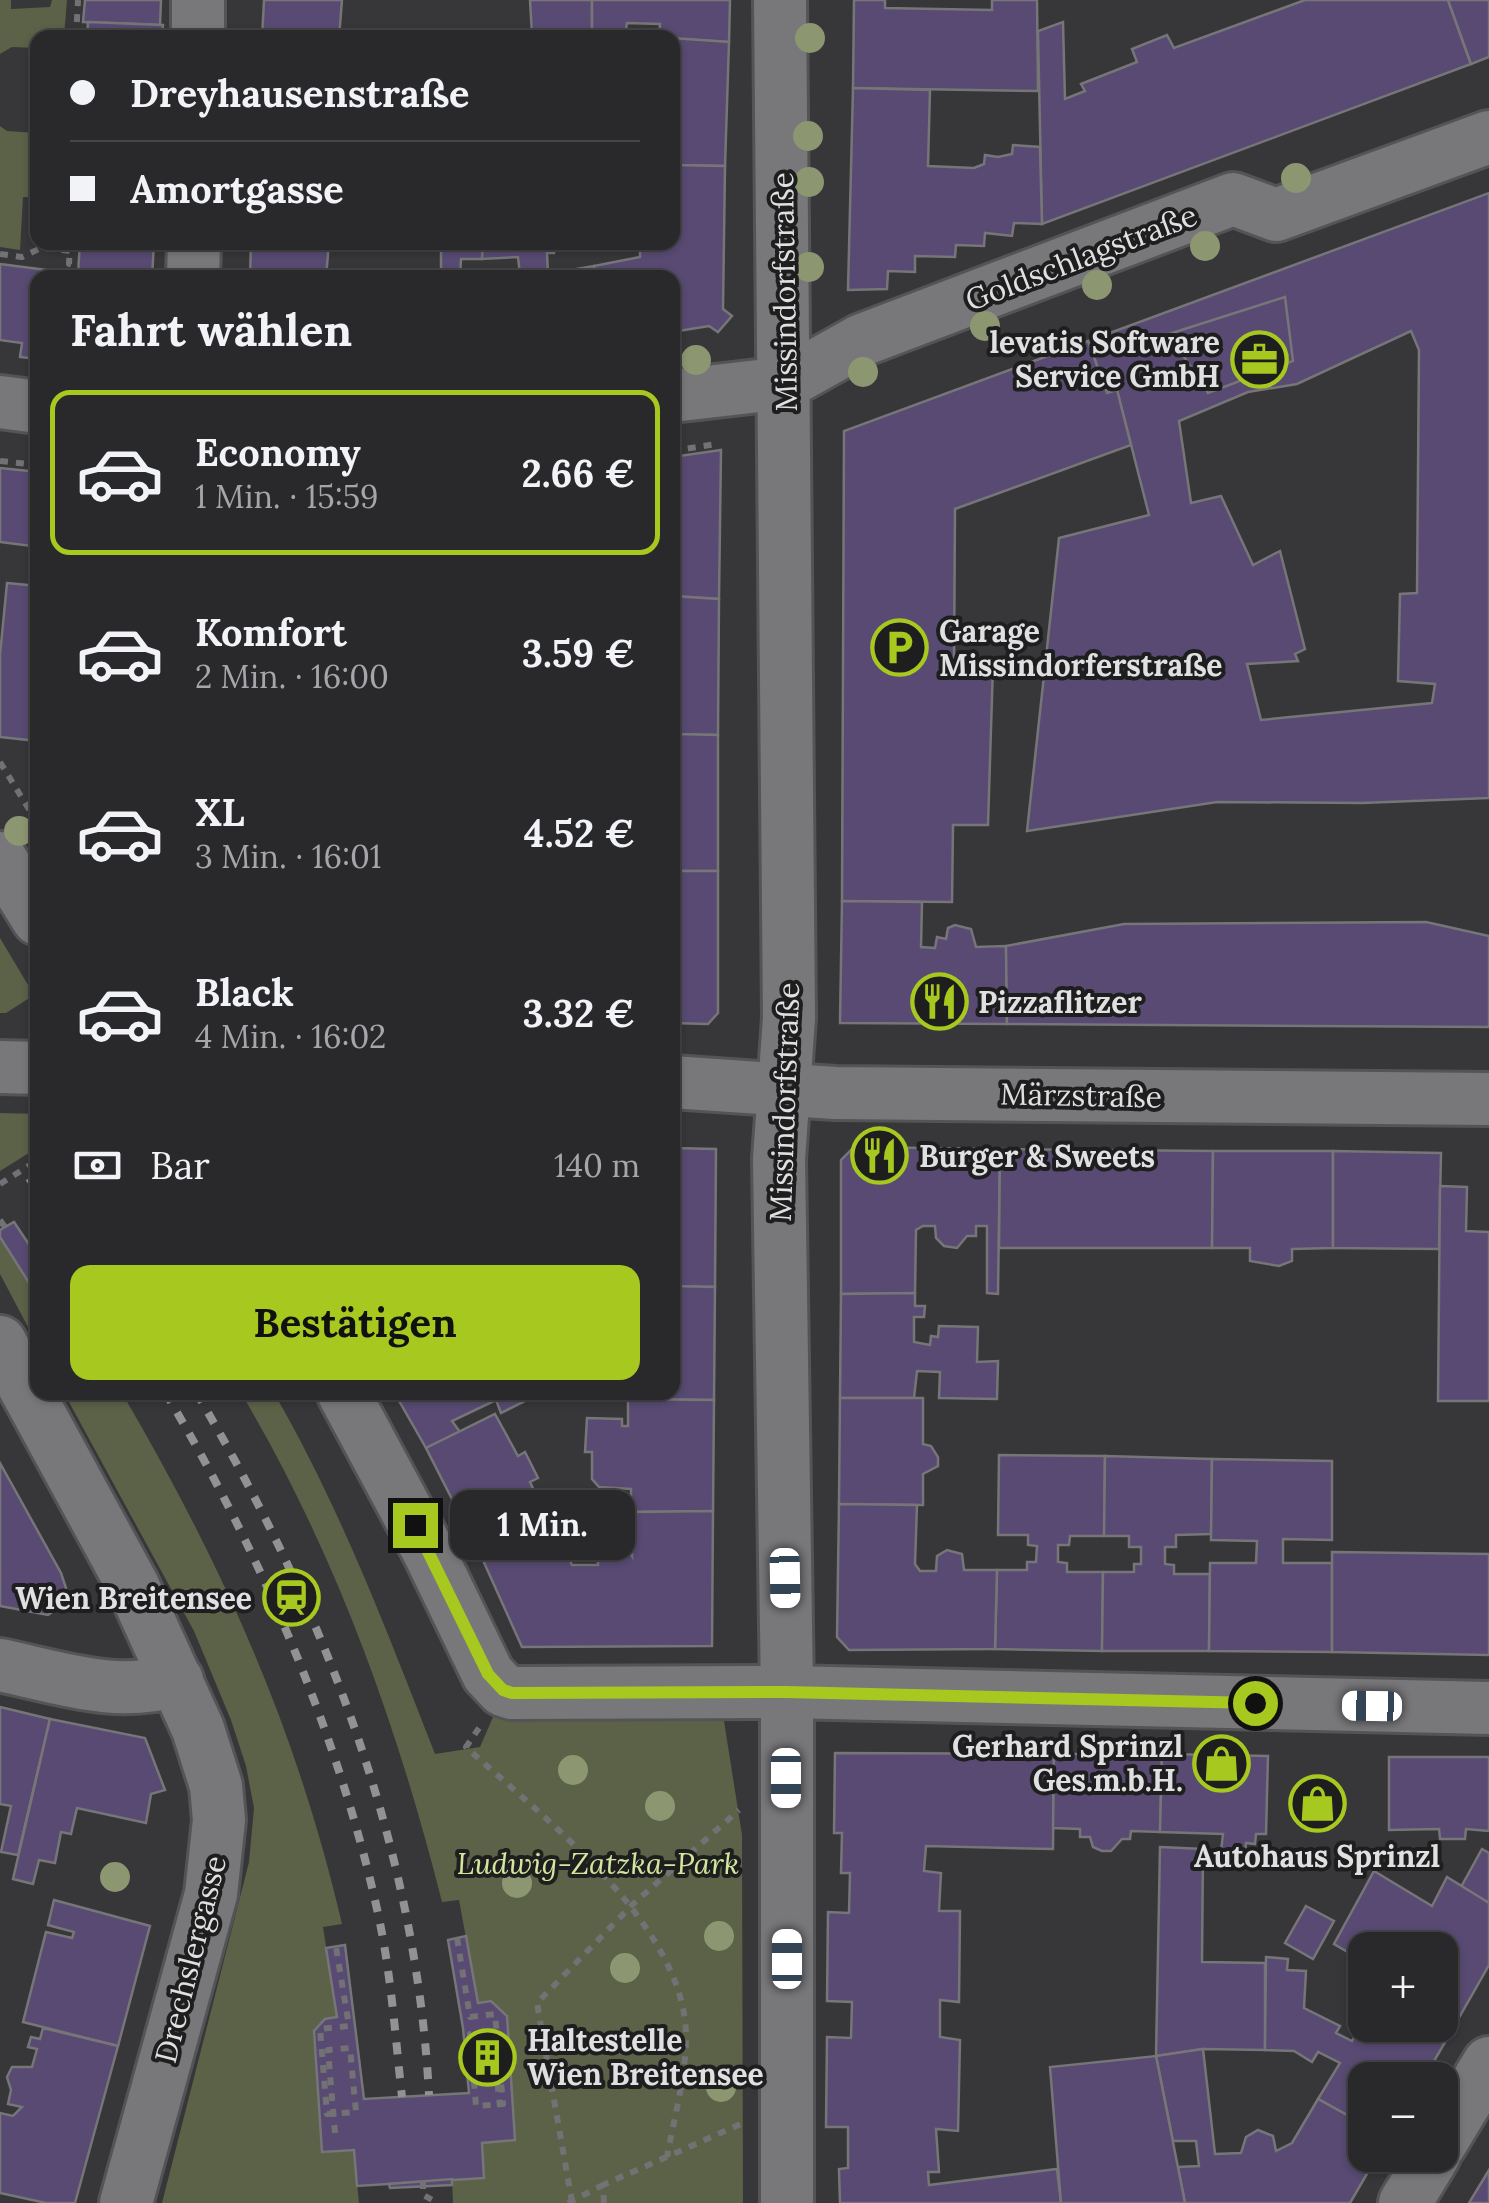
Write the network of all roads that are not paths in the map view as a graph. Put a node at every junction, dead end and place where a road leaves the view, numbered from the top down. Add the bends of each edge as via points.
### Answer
1 (198, 0) edge
2 (780, 0) edge
3 (198, 30) edge
4 (1489, 138) edge
5 (785, 383) junction
6 (680, 395) edge
7 (0, 402) edge
8 (30, 405) edge
9 (0, 858) edge
10 (30, 906) edge
11 (0, 1067) edge
12 (30, 1068) edge
13 (680, 1083) edge
14 (783, 1090) junction
15 (1489, 1099) edge
16 (0, 1342) edge
17 (30, 1397) edge
18 (32, 1400) edge
19 (346, 1400) edge
20 (0, 1665) edge
21 (177, 1680) junction
22 (786, 1692) junction
23 (1489, 1708) edge
24 (1489, 2063) edge
25 (1458, 2114) edge
26 (1424, 2172) edge
27 (126, 2203) edge
28 (787, 2203) edge
29 (1405, 2203) edge

1 - 3 street
2 - 5 street, Missindorfstraße
4 - 5 street, Goldschlagstraße via 1276,215 1233,199 862,340
5 - 6 street, Goldschlagstraße
5 - 14 street, Missindorfstraße via 789,1018
7 - 8 street
9 - 10 street
11 - 12 street
13 - 14 street, Märzstraße
14 - 15 street, Märzstraße
14 - 22 street, Missindorfstraße
16 - 17 street, Drechslergasse
18 - 21 street, Drechslergasse
19 - 22 street via 488,1674 503,1690
20 - 21 street via 124,1690
21 - 27 street, Drechslergasse via 216,1786 218,1854
22 - 23 street
22 - 28 street, Missindorfstraße
24 - 25 street
26 - 29 street

